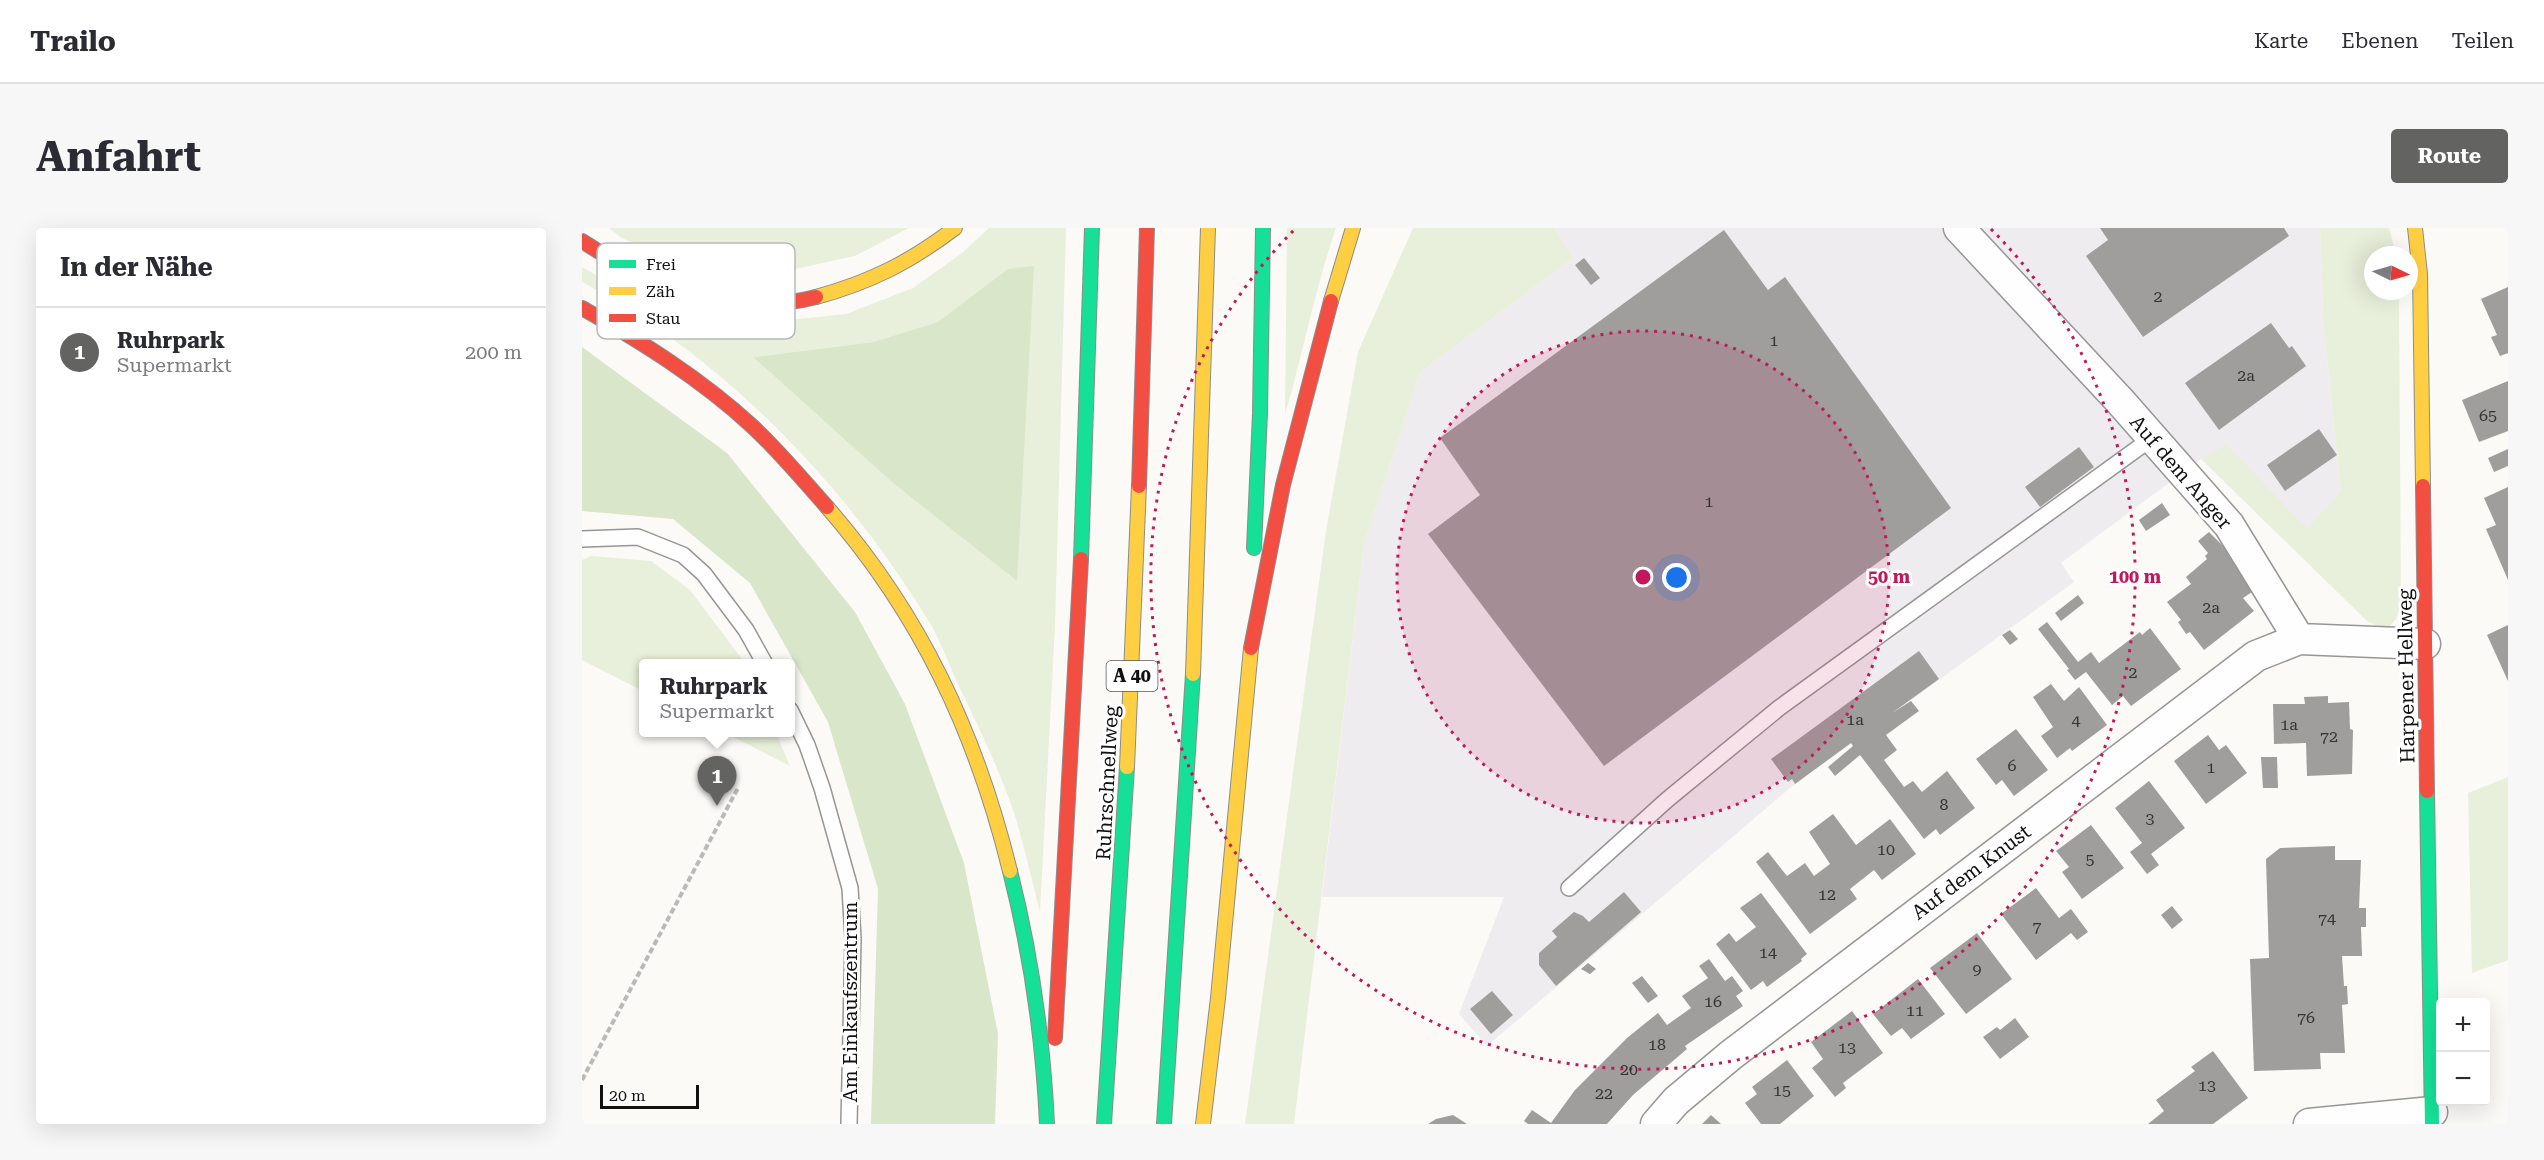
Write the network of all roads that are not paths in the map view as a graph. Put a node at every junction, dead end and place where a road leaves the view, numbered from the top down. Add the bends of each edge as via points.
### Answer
1 (954, 228) edge
2 (1092, 228) edge
3 (1148, 228) edge
4 (1208, 228) edge
5 (1263, 228) edge
6 (1353, 228) edge
7 (1959, 228) edge
8 (2415, 228) edge
9 (582, 241) edge
10 (597, 251) edge
11 (795, 301) edge
12 (582, 308) edge
13 (597, 317) edge
14 (634, 339) edge
15 (2152, 438) junction
16 (582, 539) edge
17 (2299, 639) junction
18 (2425, 644) junction
19 (763, 659) edge
20 (1246, 699) junction
21 (795, 720) edge
22 (1569, 888) dead end
23 (2432, 1118) edge
24 (849, 1124) edge
25 (1048, 1124) edge
26 (1104, 1124) edge
27 (1164, 1124) edge
28 (1203, 1124) edge
29 (1656, 1124) edge
30 (2309, 1124) edge

1 - 11 main road via 894,271 847,291
2 - 25 main road via 1068,829
3 - 26 main road, Ruhrschnellweg / A 40 via 1130,733
4 - 27 main road via 1192,695
5 - 20 main road via 1260,412
6 - 20 main road via 1275,520 1257,612
7 - 15 street, Auf dem Anger
8 - 18 main road, Harpener Hellweg via 2420,274
9 - 10 main road
12 - 13 main road
14 - 25 main road via 746,420 828,505 908,616 937,666 964,725 1011,868 1037,1006
15 - 17 street, Auf dem Anger via 2229,525
15 - 22 lane via 1779,708 1668,799
16 - 19 lane via 638,537 683,555 704,574
17 - 18 street
17 - 29 street, Auf dem Knust via 2256,656 1731,1055 1676,1101
18 - 23 main road, Harpener Hellweg
20 - 28 main road
21 - 24 lane, Am Einkaufszentrum via 822,789 850,888 853,960
23 - 30 street

